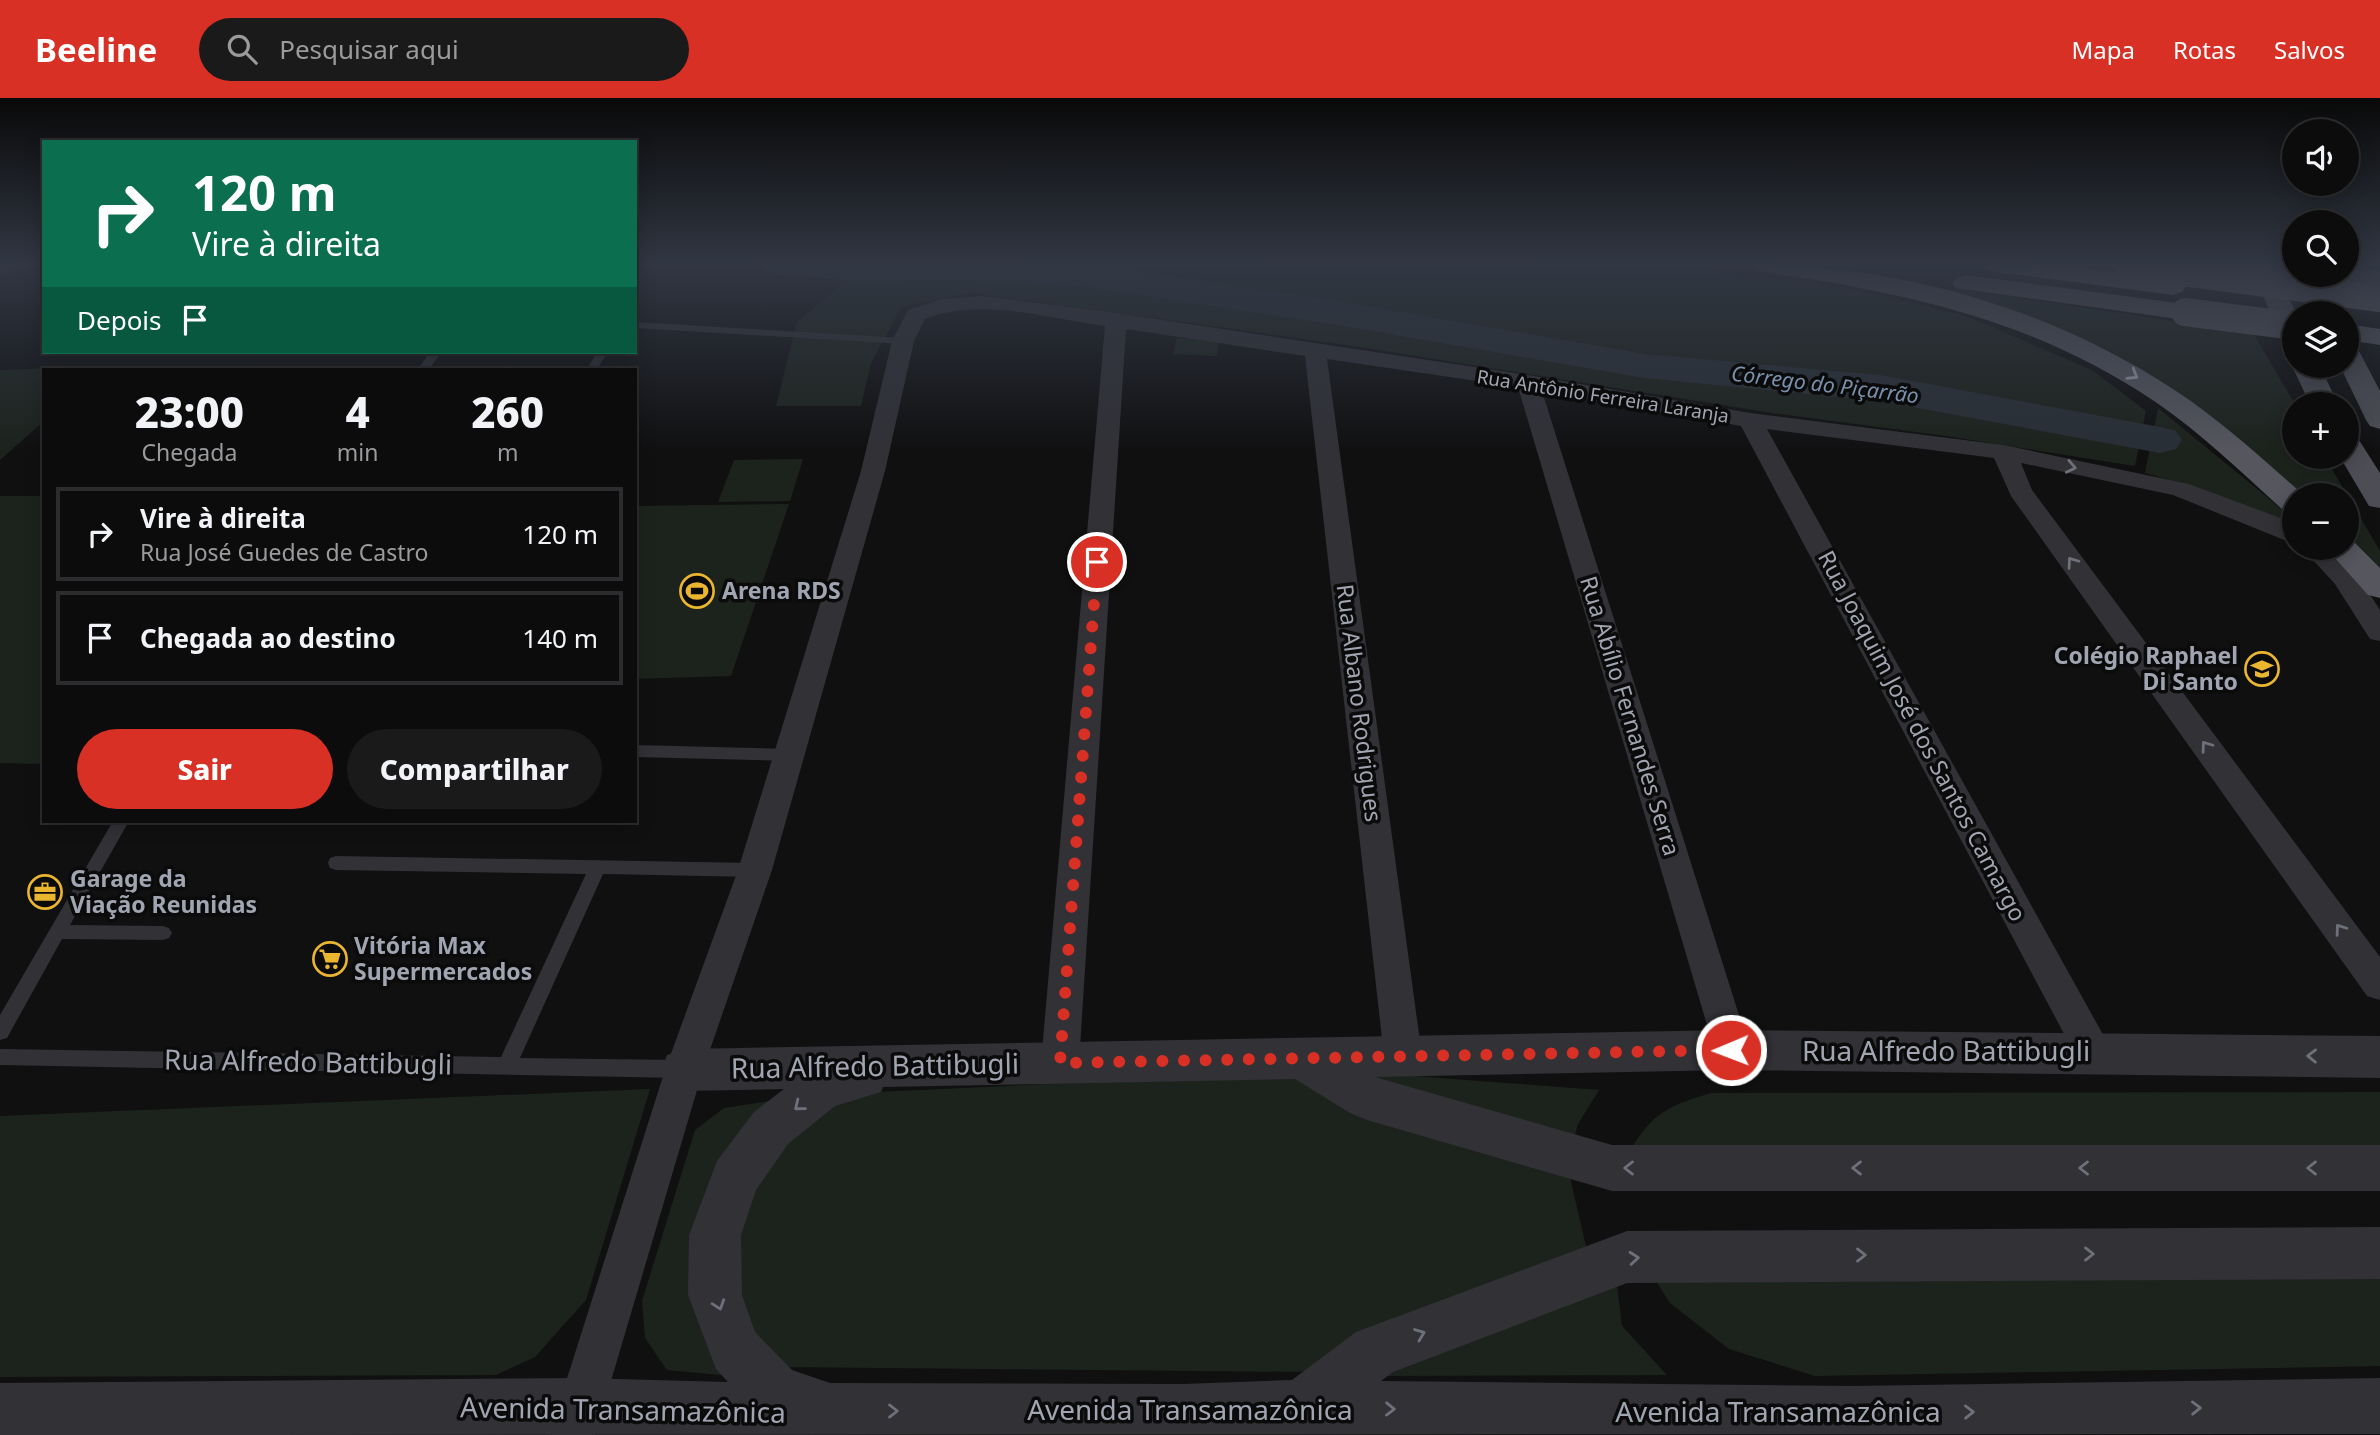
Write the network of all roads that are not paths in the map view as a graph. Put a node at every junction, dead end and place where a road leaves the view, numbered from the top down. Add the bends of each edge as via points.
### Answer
1 (716, 327) edge
2 (908, 327) edge
3 (1115, 327) edge
4 (1168, 327) edge
5 (2035, 327) edge
6 (905, 333) junction
7 (2359, 334) edge
8 (2380, 337) edge
9 (1315, 351) junction
10 (434, 354) edge
11 (424, 368) edge
12 (2359, 377) edge
13 (1528, 382) junction
14 (2380, 419) edge
15 (1750, 420) junction
16 (2004, 452) junction
17 (2359, 463) edge
18 (2282, 493) edge
19 (2380, 499) edge
20 (2282, 529) edge
21 (2344, 563) edge
22 (2380, 587) edge
23 (2380, 632) edge
24 (637, 751) edge
25 (789, 755) junction
26 (120, 823) edge
27 (336, 863) dead end
28 (598, 866) junction
29 (755, 870) junction
30 (57, 932) junction
31 (163, 933) dead end
32 (2380, 985) edge
33 (0, 1032) edge
34 (1731, 1050) junction
35 (2093, 1052) junction
36 (1403, 1056) junction
37 (0, 1057) edge
38 (2380, 1057) edge
39 (1305, 1060) junction
40 (1060, 1063) junction
41 (932, 1064) junction
42 (507, 1066) junction
43 (684, 1070) junction
44 (2380, 1168) edge
45 (2380, 1252) edge
46 (2380, 1406) edge
47 (1301, 1408) junction
48 (0, 1411) edge
49 (840, 1411) junction
50 (576, 1421) edge
51 (151, 1423) edge

1 - 6 lane
2 - 6 street, Rua Antônio Ferreira Laranja
3 - 40 street
4 - 9 street, Rua Antônio Ferreira Laranja
5 -> 18 highway via 2124,369 2169,399
6 - 25 street via 873,471
7 - 8 highway
9 - 13 street, Rua Antônio Ferreira Laranja
9 - 36 street, Rua Albano Rodrigues
10 - 11 lane
12 - 14 main road
13 - 15 street, Rua Antônio Ferreira Laranja
13 - 34 street, Rua Abílio Fernandes Serra
15 - 16 street, Rua Antônio Ferreira Laranja
15 - 35 street, Rua Joaquim José dos Santos Camargo
16 -> 20 street, Rua Antônio Ferreira Laranja via 2180,489
32 -> 16 street via 2020,491
17 - 19 main road
21 - 22 highway
21 - 23 street
24 - 25 lane
25 - 29 street
26 - 30 lane
27 - 28 lane
28 - 29 lane
28 - 42 lane
29 - 43 street
30 - 31 lane
30 - 33 lane
34 - 35 street, Rua Alfredo Battibugli
34 - 36 street, Rua Alfredo Battibugli
38 -> 35 street, Rua Alfredo Battibugli
36 - 39 street, Rua Alfredo Battibugli
37 - 42 lane, Rua Alfredo Battibugli
39 - 40 street, Rua Alfredo Battibugli
44 -> 39 street via 1612,1168 1367,1098
40 - 41 street, Rua Alfredo Battibugli
41 - 43 street, Rua Alfredo Battibugli
41 -> 49 street via 821,1089 771,1128 735,1178 715,1235 715,1295 735,1350 776,1393
42 - 43 lane, Rua Alfredo Battibugli
43 - 50 street
47 -> 45 street via 1375,1351 1627,1257
47 -> 46 street, Avenida Transamazônica via 1851,1414
49 -> 47 street, Avenida Transamazônica
48 - 51 street, Avenida Transamazônica
49 - 50 street, Avenida Transamazônica
50 - 51 street, Avenida Transamazônica

